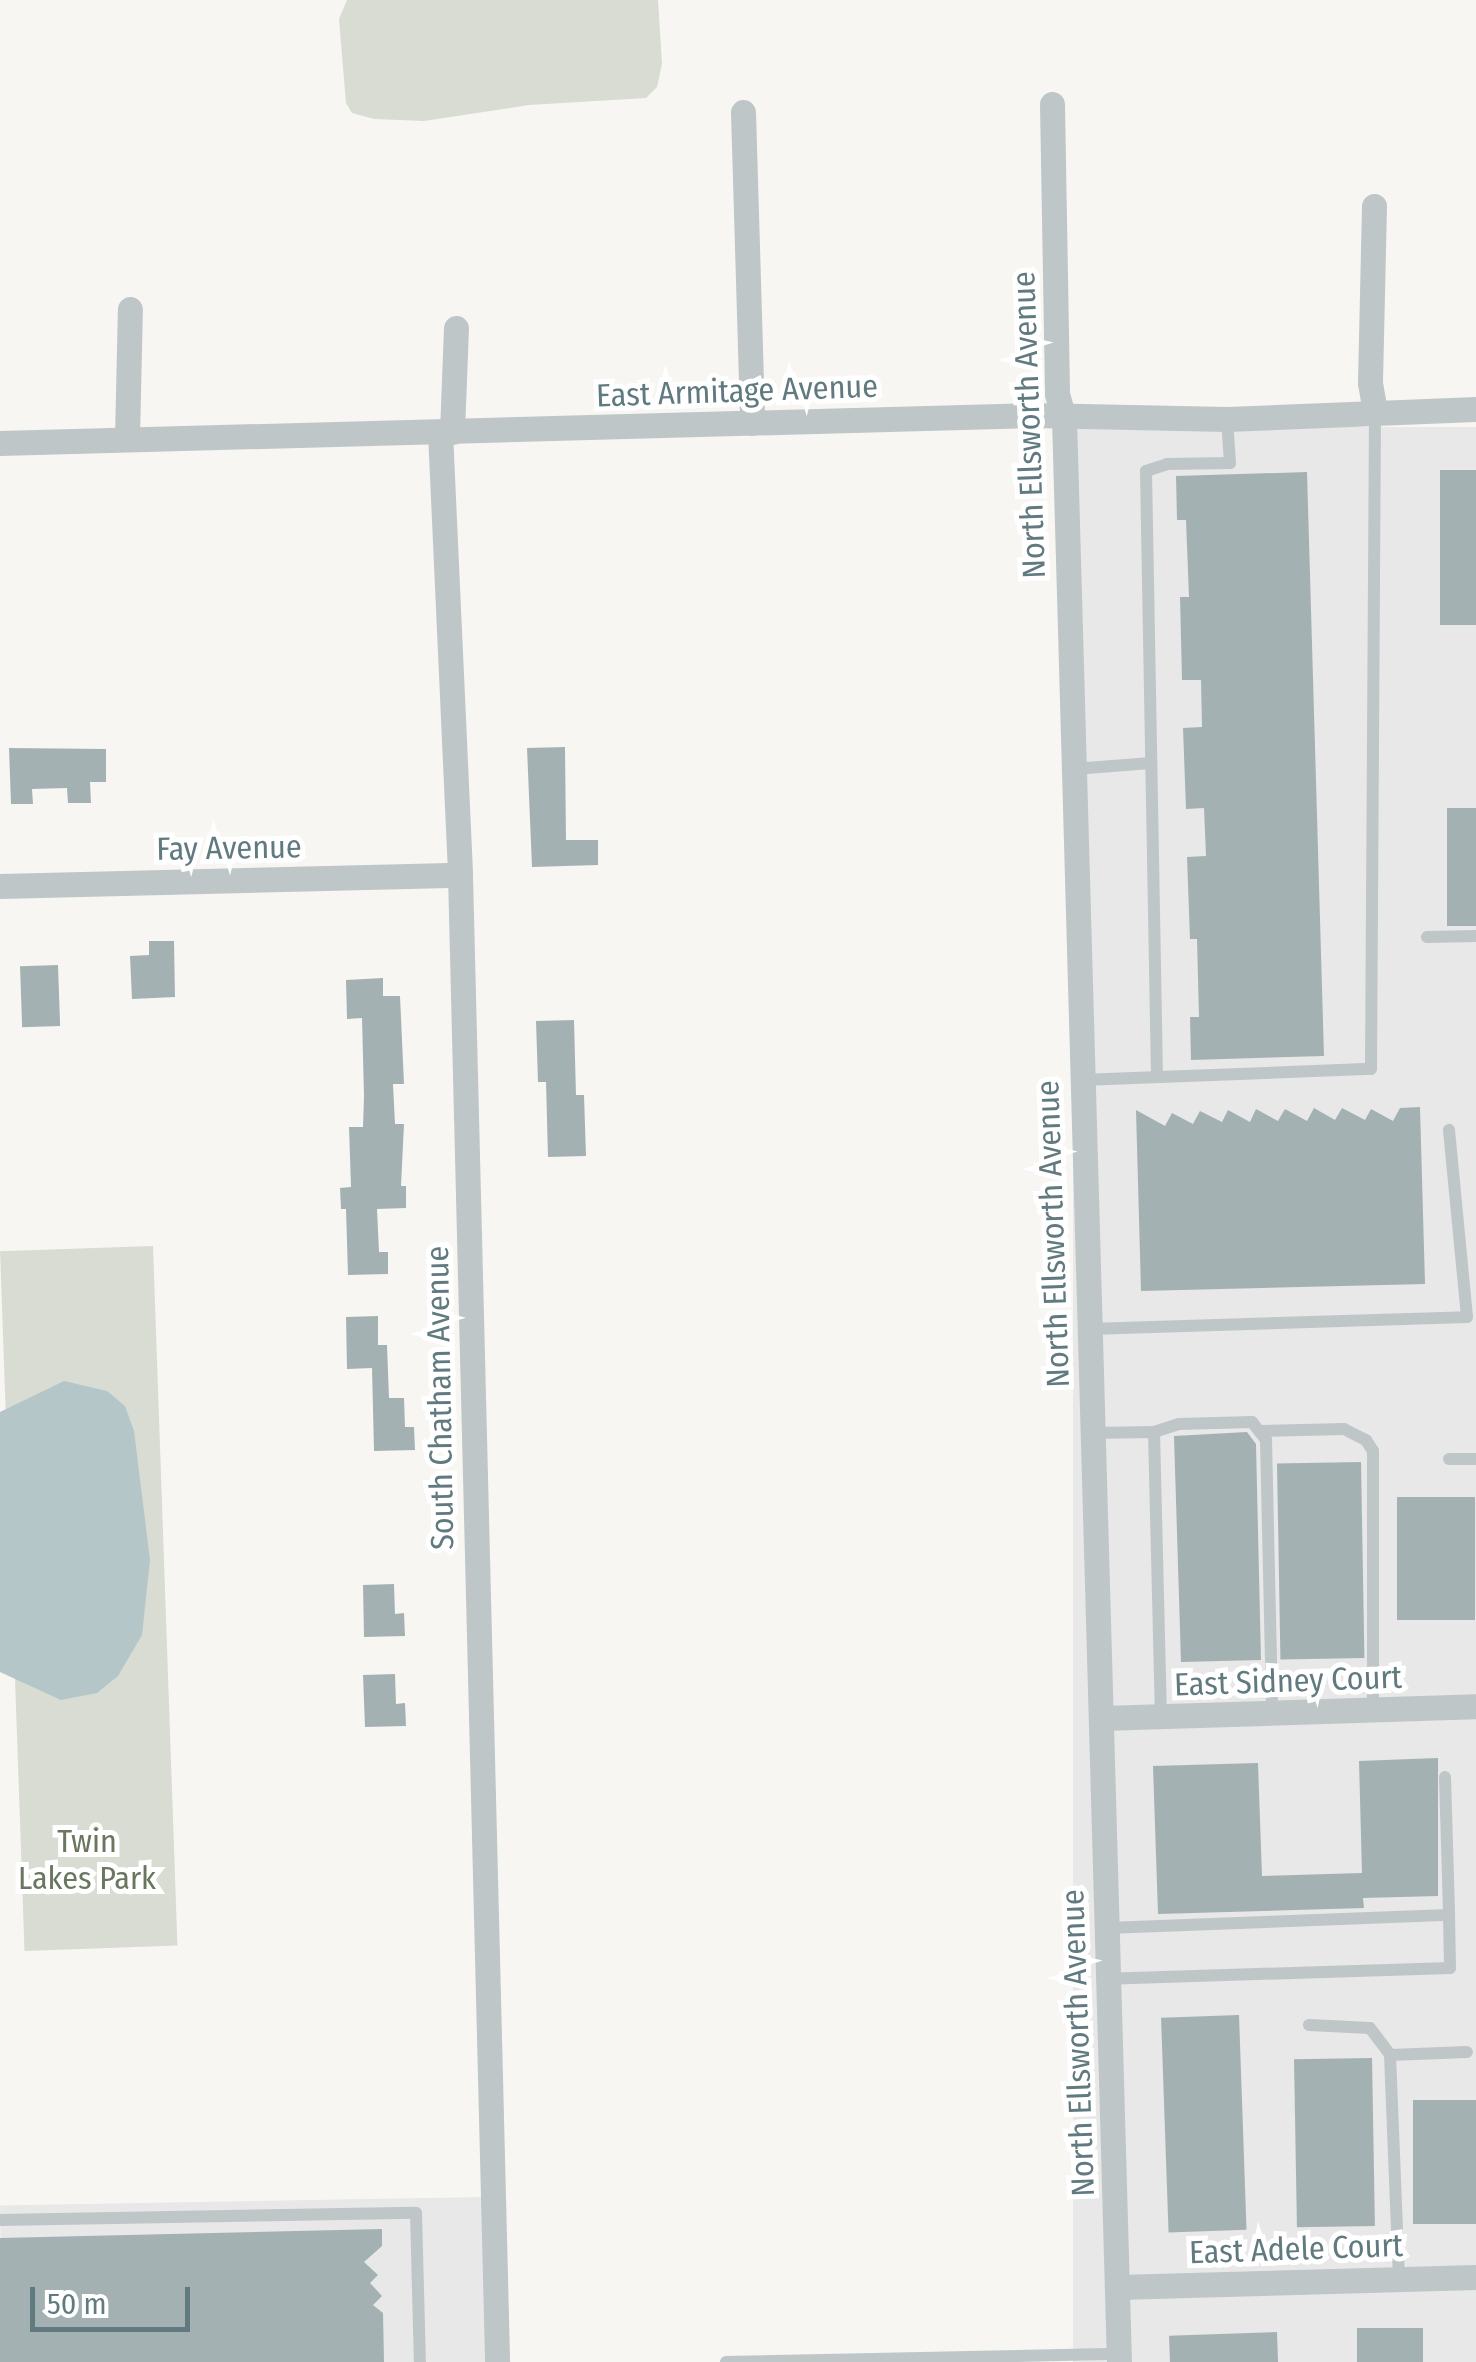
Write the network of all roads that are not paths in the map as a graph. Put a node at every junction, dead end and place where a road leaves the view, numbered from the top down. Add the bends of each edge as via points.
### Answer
1 (1052, 104) dead end
2 (744, 112) dead end
3 (1374, 206) dead end
4 (130, 309) dead end
5 (456, 328) dead end
6 (1476, 409) edge
7 (1375, 412) junction
8 (1064, 418) junction
9 (1227, 419) junction
10 (752, 423) junction
11 (446, 432) junction
12 (127, 437) junction
13 (0, 443) edge
14 (1151, 764) junction
15 (1071, 770) junction
16 (460, 875) junction
17 (0, 886) edge
18 (1476, 936) edge
19 (1426, 938) dead end
20 (1156, 1077) junction
21 (1081, 1080) junction
22 (1449, 1130) dead end
23 (1089, 1329) junction
24 (1262, 1431) junction
25 (1154, 1432) junction
26 (1092, 1434) junction
27 (1449, 1459) dead end
28 (1476, 1459) edge
29 (1476, 1706) edge
30 (1373, 1711) junction
31 (1272, 1714) junction
32 (1161, 1717) junction
33 (1102, 1718) junction
34 (1445, 1777) dead end
35 (1449, 1916) junction
36 (1107, 1928) junction
37 (1108, 1979) junction
38 (1309, 2025) dead end
39 (1467, 2052) dead end
40 (1390, 2055) junction
41 (0, 2220) edge
42 (1476, 2277) edge
43 (1399, 2279) junction
44 (1117, 2286) junction
45 (1119, 2358) edge
46 (420, 2362) edge
47 (497, 2362) edge
48 (726, 2362) edge

1 - 8 street, North Ellsworth Avenue via 1058,394
2 - 10 street
3 - 7 street
4 - 12 street
5 - 11 street, South Chatham Avenue
6 - 7 street, East Armitage Avenue
7 - 9 street, East Armitage Avenue
7 - 20 lane via 1371,1069
8 - 9 street, East Armitage Avenue
8 - 10 street, East Armitage Avenue
8 - 15 street, North Ellsworth Avenue
9 - 14 lane via 1230,463 1146,471
10 - 11 street, East Armitage Avenue
11 - 12 street, East Armitage Avenue
11 - 16 street, South Chatham Avenue
12 - 13 street, East Armitage Avenue
14 - 15 lane
14 - 20 lane
15 - 21 street, North Ellsworth Avenue
16 - 17 street, Fay Avenue
16 - 47 street, South Chatham Avenue
18 - 19 lane
20 - 21 lane
21 - 23 street, North Ellsworth Avenue
22 - 23 lane via 1467,1317
23 - 26 street, North Ellsworth Avenue
24 - 25 lane via 1252,1422 1179,1424
24 - 30 lane via 1344,1429 1373,1451
24 - 31 lane via 1270,1464
25 - 26 lane
25 - 32 lane
26 - 33 street, North Ellsworth Avenue
27 - 28 lane
29 - 30 street, East Sidney Court
30 - 31 street, East Sidney Court
31 - 32 street, East Sidney Court
32 - 33 street, East Sidney Court
33 - 36 street, North Ellsworth Avenue
34 - 35 lane
35 - 36 lane
35 - 37 lane via 1450,1968
36 - 37 street, North Ellsworth Avenue
37 - 44 street, North Ellsworth Avenue
38 - 40 lane via 1370,2028
39 - 40 lane
40 - 43 lane
41 - 46 lane via 416,2213
42 - 43 street, East Adele Court
43 - 44 street, East Adele Court
44 - 45 street, North Ellsworth Avenue
45 - 48 lane

